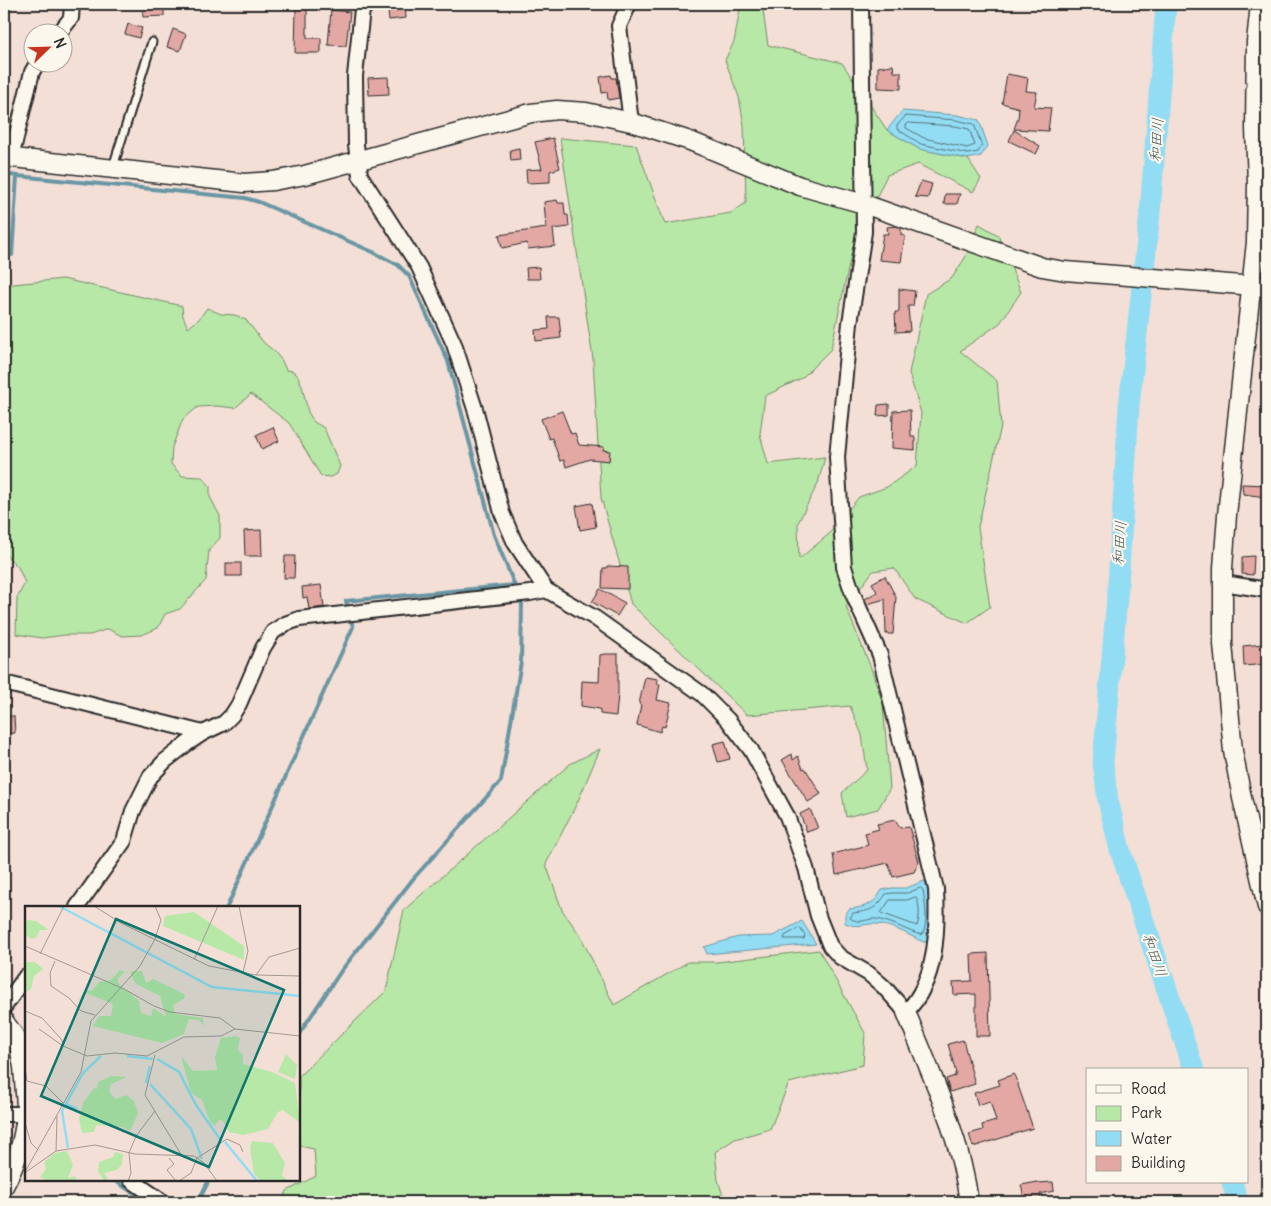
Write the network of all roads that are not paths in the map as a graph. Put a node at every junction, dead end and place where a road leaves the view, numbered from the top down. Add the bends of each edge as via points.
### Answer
1 (72, 4) edge
2 (629, 4) edge
3 (861, 4) edge
4 (1260, 4) edge
5 (364, 6) edge
6 (68, 22) edge
7 (152, 42) dead end
8 (32, 72) edge
9 (631, 122) junction
10 (7, 157) edge
11 (357, 161) junction
12 (112, 168) junction
13 (864, 204) junction
14 (1259, 287) edge
15 (1223, 583) junction
16 (546, 590) junction
17 (1267, 590) edge
18 (4, 683) edge
19 (203, 733) junction
20 (78, 906) edge
21 (1267, 907) edge
22 (25, 977) edge
23 (4, 1007) edge
24 (906, 1012) junction
25 (4, 1022) edge
26 (25, 1093) edge
27 (4, 1114) edge
28 (25, 1114) edge
29 (25, 1123) edge
30 (132, 1181) edge
31 (4, 1186) edge
32 (163, 1202) edge
33 (969, 1202) edge

1 - 6 street
2 - 9 street via 620,26
3 - 13 street
4 - 14 street via 1255,128
5 - 11 street via 355,76
7 - 12 lane
8 - 10 street
9 - 11 street via 586,112 558,110 531,113
9 - 13 street via 690,141 800,186
10 - 12 street
11 - 12 street via 273,182 244,183
11 - 16 street via 360,176 419,267 454,344 476,412 502,513 515,543
13 - 14 street via 1042,267
13 - 24 street via 864,232 850,323 837,457 844,567 880,655 936,889 934,948 924,988
14 - 15 street via 1227,515
15 - 17 street
15 - 21 street via 1222,644 1233,751
16 - 19 street via 299,619 285,624 273,632 262,648 232,715 224,723
16 - 24 street via 595,618 702,694 728,720 751,750 787,816 830,946 840,957 884,987
18 - 19 street
19 - 20 street via 165,761 150,778 133,811 124,841
22 - 23 street
24 - 33 street via 948,1118
25 - 26 street via 18,1041
27 - 28 street
29 - 31 street via 23,1140
30 - 32 street

